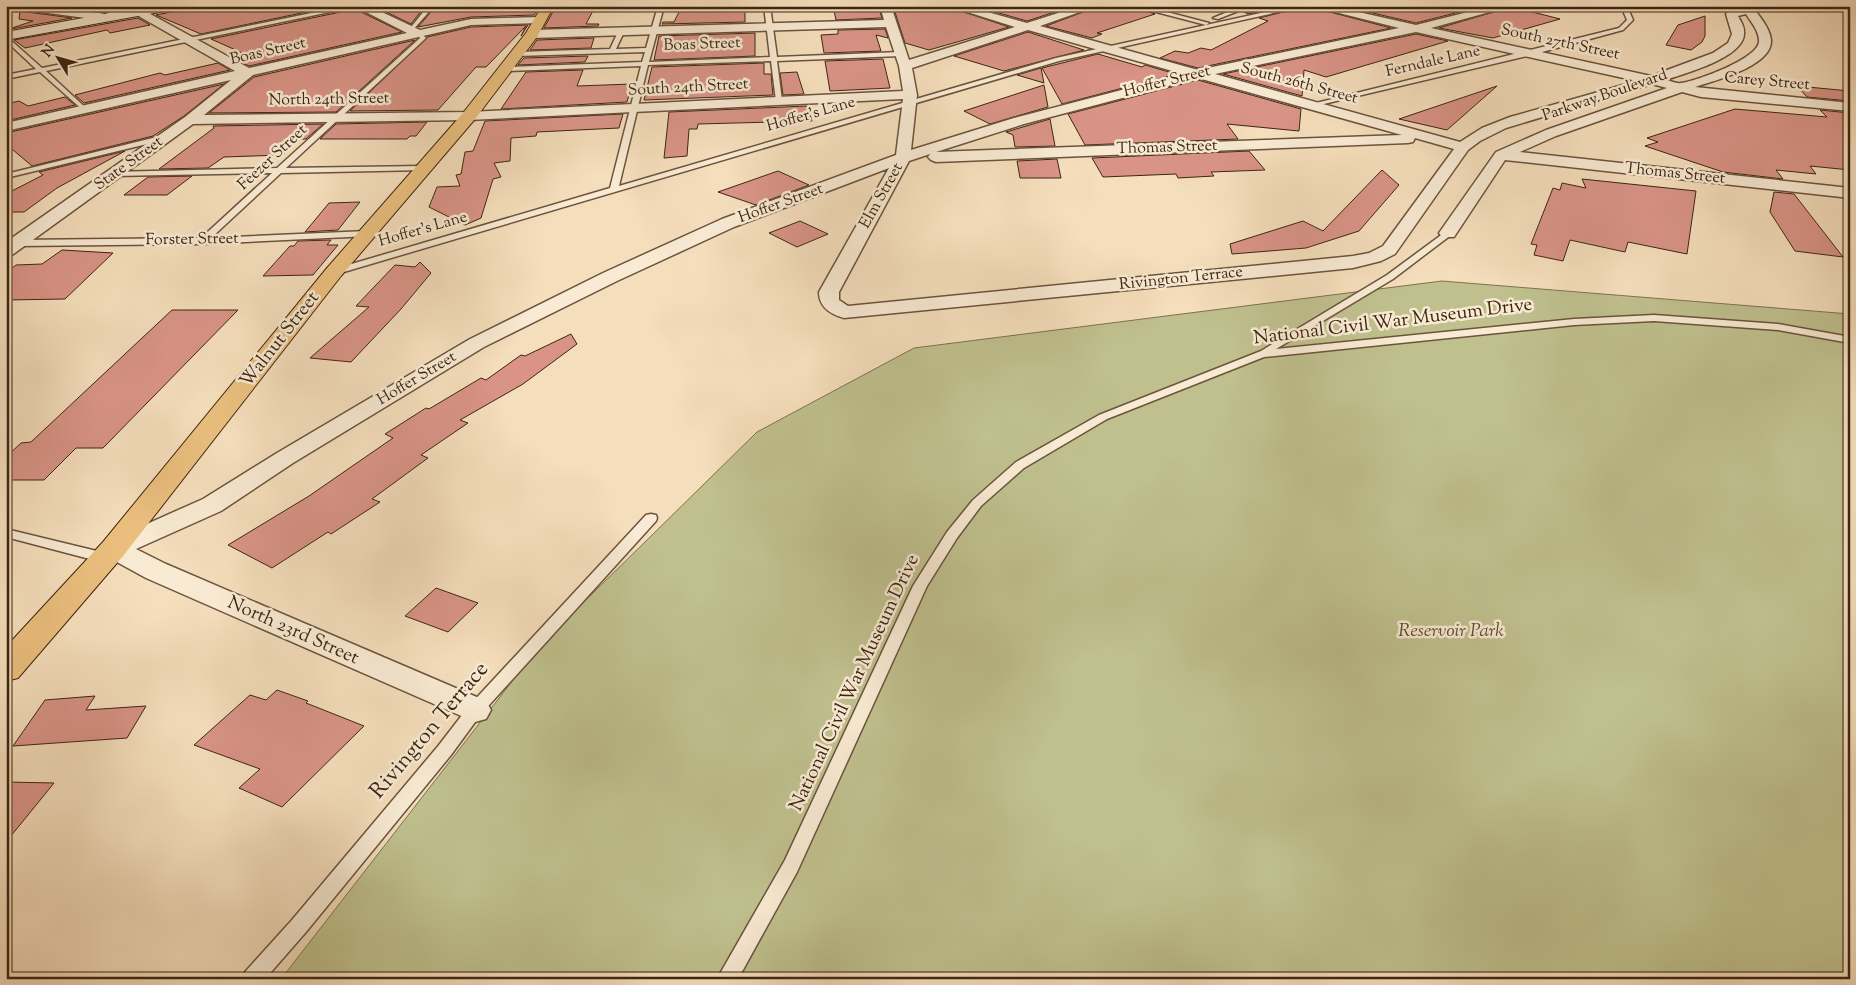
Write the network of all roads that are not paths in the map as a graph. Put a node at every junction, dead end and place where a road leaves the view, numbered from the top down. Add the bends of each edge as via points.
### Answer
1 (18, 6) edge
2 (171, 6) edge
3 (357, 6) edge
4 (431, 6) edge
5 (661, 6) edge
6 (767, 6) edge
7 (885, 6) edge
8 (953, 6) edge
9 (1092, 6) edge
10 (1136, 6) edge
11 (1248, 6) edge
12 (1302, 6) edge
13 (1316, 6) edge
14 (1507, 6) edge
15 (1624, 6) edge
16 (1747, 8) edge
17 (136, 9) edge
18 (108, 18) junction
19 (540, 20) edge
20 (889, 23) junction
21 (1206, 23) junction
22 (769, 27) junction
23 (1028, 27) junction
24 (1416, 28) junction
25 (1194, 29) junction
26 (656, 30) junction
27 (415, 32) junction
28 (621, 32) junction
29 (6, 37) edge
30 (190, 40) junction
31 (1104, 48) junction
32 (650, 50) junction
33 (612, 51) junction
34 (1531, 53) junction
35 (517, 54) junction
36 (773, 59) junction
37 (903, 60) junction
38 (646, 63) junction
39 (505, 69) junction
40 (42, 70) junction
41 (248, 73) junction
42 (1197, 74) junction
43 (6, 77) edge
44 (1651, 80) junction
45 (1681, 88) junction
46 (910, 99) junction
47 (779, 102) junction
48 (1311, 105) junction
49 (1850, 107) edge
50 (633, 108) junction
51 (85, 110) junction
52 (469, 116) junction
53 (337, 118) junction
54 (190, 120) junction
55 (6, 127) edge
56 (165, 137) junction
57 (1431, 138) junction
58 (1463, 147) junction
59 (1501, 155) junction
60 (903, 158) junction
61 (422, 168) junction
62 (279, 171) junction
63 (114, 174) junction
64 (6, 176) edge
65 (614, 189) junction
66 (1850, 193) edge
67 (49, 222) joint
68 (1448, 233) joint
69 (367, 234) junction
70 (203, 241) junction
71 (10, 243) edge
72 (334, 272) junction
73 (844, 312) joint
74 (1850, 340) edge
75 (1262, 354) junction
76 (651, 518) dead end
77 (6, 532) edge
78 (109, 554) junction
79 (6, 669) edge
80 (475, 710) junction
81 (252, 979) edge
82 (727, 979) edge

1 - 18 street via 97,14
2 - 17 main road
3 - 27 street
3 - 30 lane
4 - 27 lane, Feezer Street
5 - 26 lane
6 - 22 lane
7 - 20 street, Elm Street
8 - 23 street, South 26th Street
9 - 23 street, Boas Street
10 - 21 lane
11 - 21 lane
12 - 25 lane, Hoffer's Lane
13 - 24 street, South 27th Street
14 - 24 street, Hoffer Street
15 - 34 lane, Ferndale Lane via 1630,20 1621,29
16 - 44 street, Parkway Boulevard via 1732,14 1739,36 1732,47 1702,63
16 - 45 street, Parkway Boulevard via 1765,32 1762,51 1735,69
17 - 18 main road
17 - 30 street, North 24th Street
18 - 29 main road
19 - 27 street, Boas Street via 471,22
19 - 28 street, Boas Street
19 - 35 main road, Walnut Street
20 - 22 street, Boas Street
20 - 37 street, Elm Street
21 - 25 lane
22 - 26 street, Boas Street
22 - 36 lane
23 - 31 street, South 26th Street
23 - 37 street, Boas Street
24 - 34 street, South 27th Street
24 - 42 street, Hoffer Street
25 - 31 lane, Hoffer's Lane
26 - 28 street, Boas Street
26 - 32 lane
27 - 41 street, Boas Street
27 - 53 lane, Feezer Street via 423,38
28 - 33 lane
29 - 40 lane
30 - 40 lane
30 - 41 street, North 24th Street
31 - 42 street, South 26th Street
31 - 46 lane, Hoffer's Lane
32 - 33 lane
32 - 38 lane
33 - 35 lane
34 - 44 street, South 27th Street
34 - 48 lane, Ferndale Lane
35 - 39 main road, Walnut Street
36 - 37 lane, Boas Street
36 - 38 lane, Boas Street
36 - 47 lane
37 - 46 street, Elm Street
38 - 39 lane, Boas Street
38 - 50 lane
39 - 52 main road, Walnut Street
40 - 43 lane
40 - 51 lane
41 - 51 street, Boas Street
41 - 54 street, State Street
42 - 48 street, South 26th Street
42 - 60 street, Hoffer Street via 1019,121
44 - 45 street, South 27th Street
44 - 58 street, Parkway Boulevard via 1500,125 1472,138
45 - 49 street, Carey Street via 1701,93
45 - 59 street, Parkway Boulevard via 1551,133
46 - 47 street, South 24th Street
46 - 60 street, Elm Street
46 - 65 lane, Hoffer's Lane
47 - 50 street, South 24th Street
48 - 57 street, South 26th Street
50 - 52 street, South 24th Street
50 - 65 lane
51 - 55 street, Boas Street
52 - 53 street, North 24th Street
52 - 61 main road, Walnut Street
53 - 54 street, North 24th Street
53 - 62 lane, Feezer Street
54 - 56 street, State Street
56 - 63 street, State Street
56 - 64 lane
57 - 58 street, South 26th Street
57 - 60 street, Thomas Street
58 - 73 street, Rivington Terrace via 1389,250 1375,257 1353,262
59 - 66 street, Thomas Street
59 - 68 street
60 - 73 street, Elm Street via 829,292 829,302
60 - 78 street, Hoffer Street via 728,223 539,312 477,343 212,505
61 - 62 lane
61 - 69 main road, Walnut Street
62 - 63 lane
62 - 70 lane, Feezer Street
63 - 67 street, State Street
65 - 72 lane, Hoffer's Lane
67 - 71 street, Forster Street
68 - 75 lane via 1390,277
69 - 70 lane, Forster Street
69 - 72 main road, Walnut Street
70 - 71 lane, Forster Street
72 - 78 main road, Walnut Street
74 - 75 lane, National Civil War Museum Drive via 1769,326 1654,318 1554,324
75 - 82 lane, National Civil War Museum Drive via 1103,417 1020,465 977,503 920,586 791,866
76 - 80 lane, Rivington Terrace
77 - 78 lane
78 - 79 main road, Walnut Street
78 - 80 street, North 23rd Street via 156,571
80 - 81 lane, Rivington Terrace

